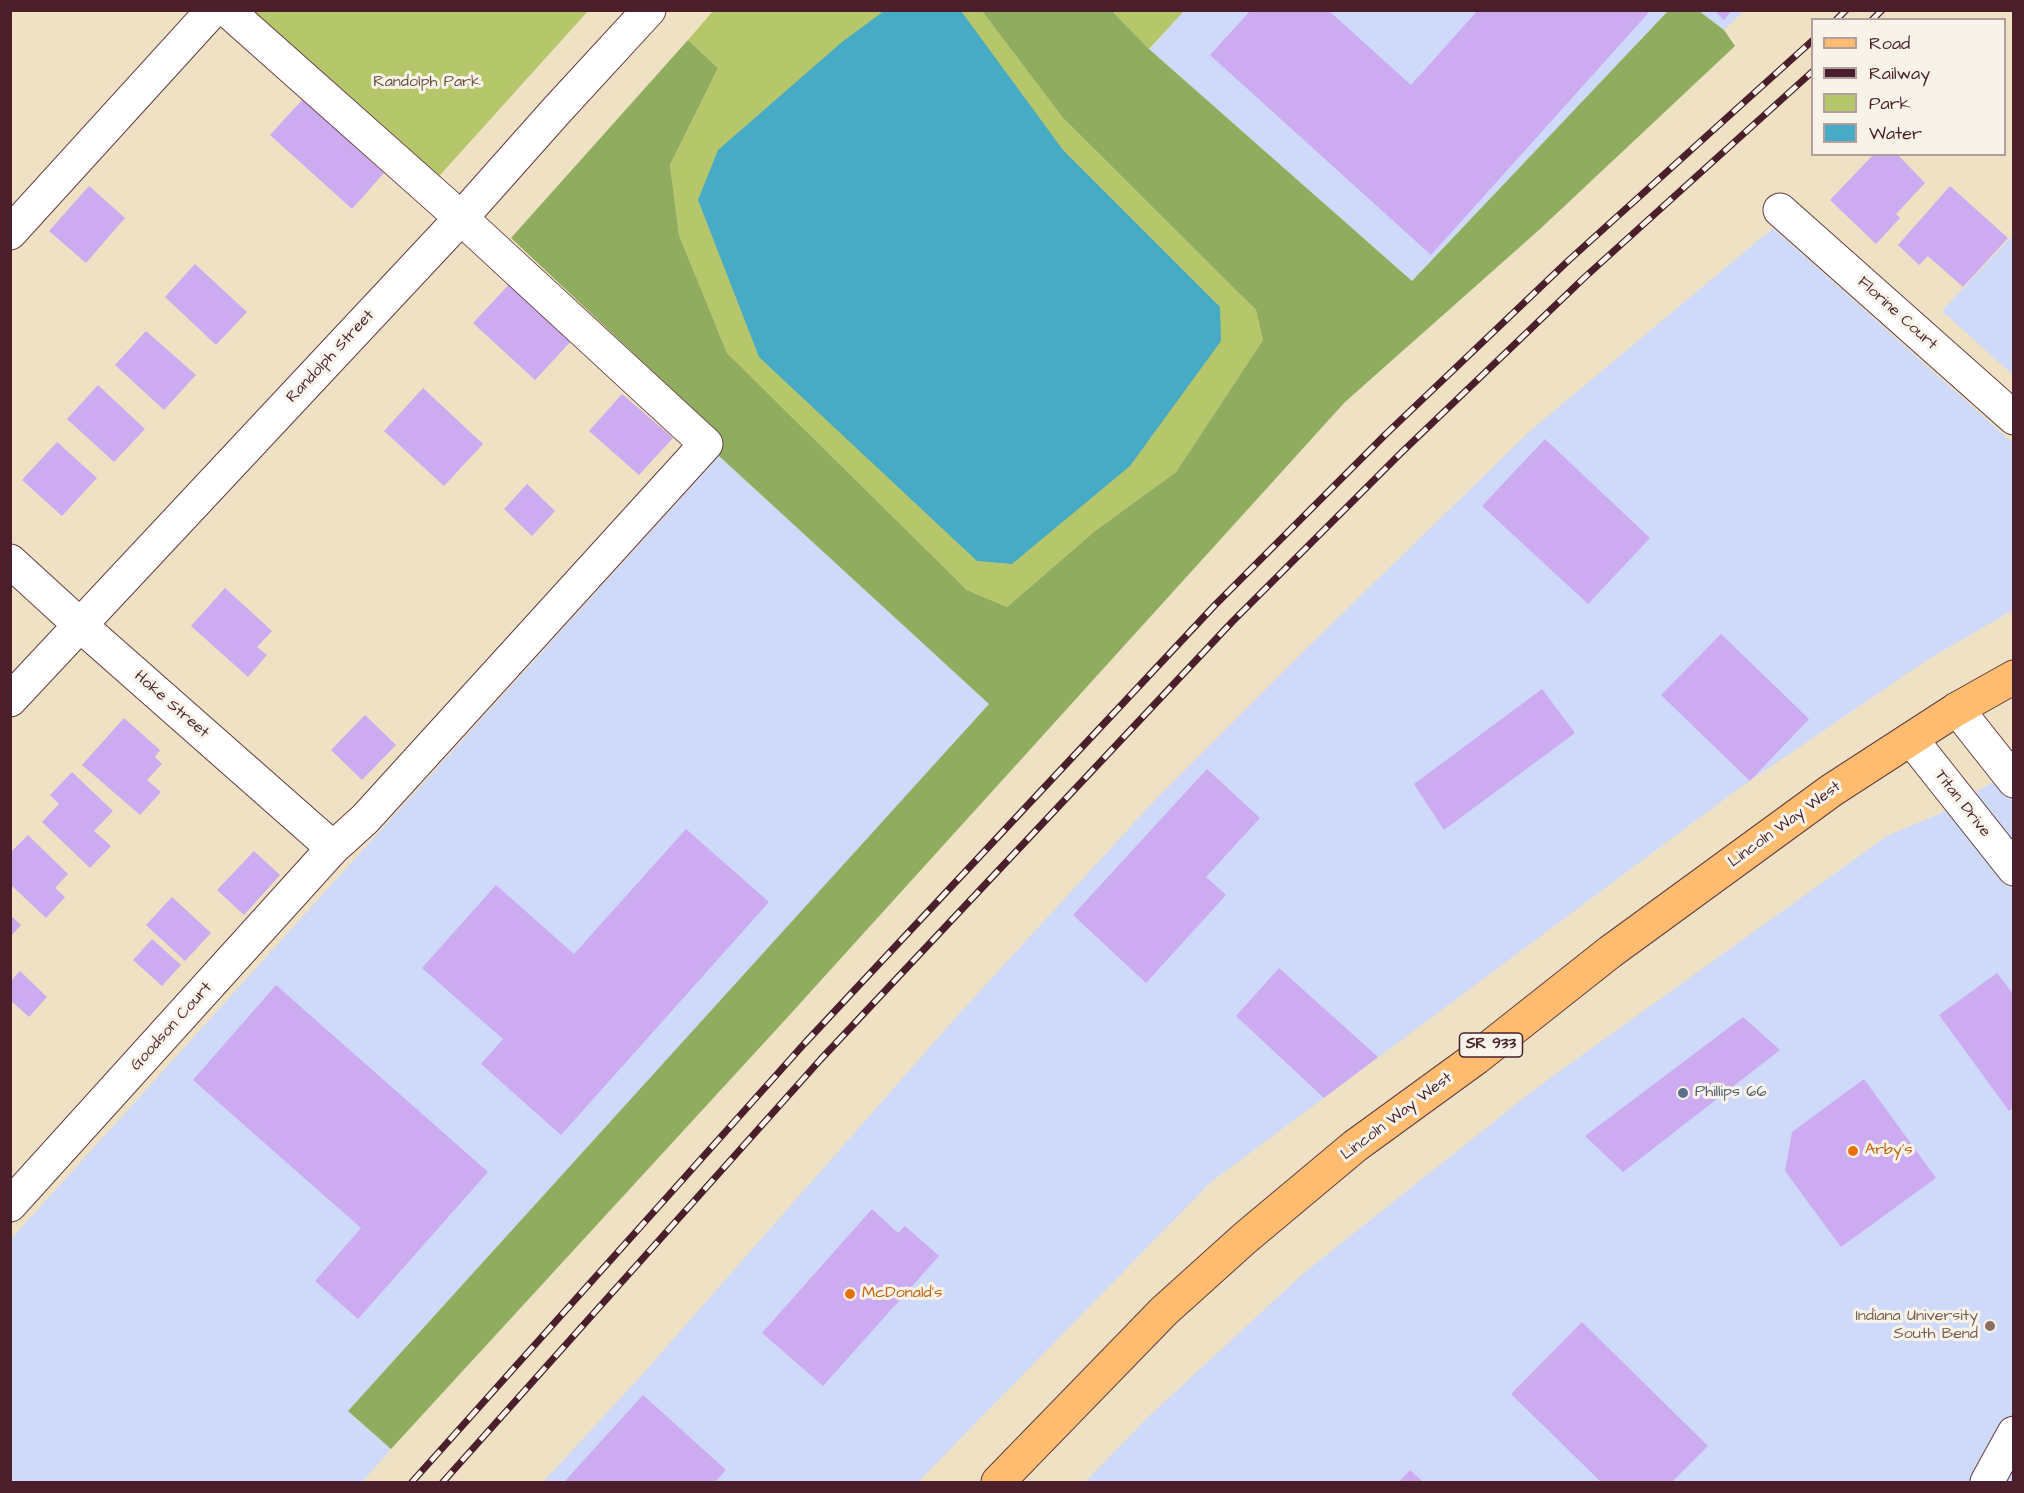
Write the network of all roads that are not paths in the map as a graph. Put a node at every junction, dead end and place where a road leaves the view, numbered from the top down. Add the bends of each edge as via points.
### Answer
1 (213, 10) edge
2 (227, 10) edge
3 (649, 10) edge
4 (1780, 210) dead end
5 (462, 218) junction
6 (10, 233) edge
7 (2013, 418) edge
8 (10, 561) edge
9 (80, 625) junction
10 (2013, 677) edge
11 (10, 700) edge
12 (1957, 709) junction
13 (1911, 739) junction
14 (2013, 781) edge
15 (333, 848) junction
16 (2013, 869) edge
17 (10, 1205) edge
18 (2013, 1432) edge
19 (998, 1482) edge
20 (1987, 1482) edge

1 - 6 street
2 - 5 street
3 - 5 street, Randolph Street
4 - 7 street, Florine Court
5 - 9 street, Randolph Street
5 - 15 street, Goodson Court via 706,444 365,819
8 - 9 street, Hoke Street
9 - 11 street, Randolph Street
9 - 15 street, Hoke Street
10 - 12 main road, Lincoln Way West / SR 933
12 - 13 main road, Lincoln Way West / SR 933
12 - 14 street
13 - 16 street, Titan Drive
13 - 19 main road, Lincoln Way West / SR 933 via 1832,790 1610,952 1476,1058 1355,1146 1164,1311
15 - 17 street, Goodson Court
18 - 20 street

